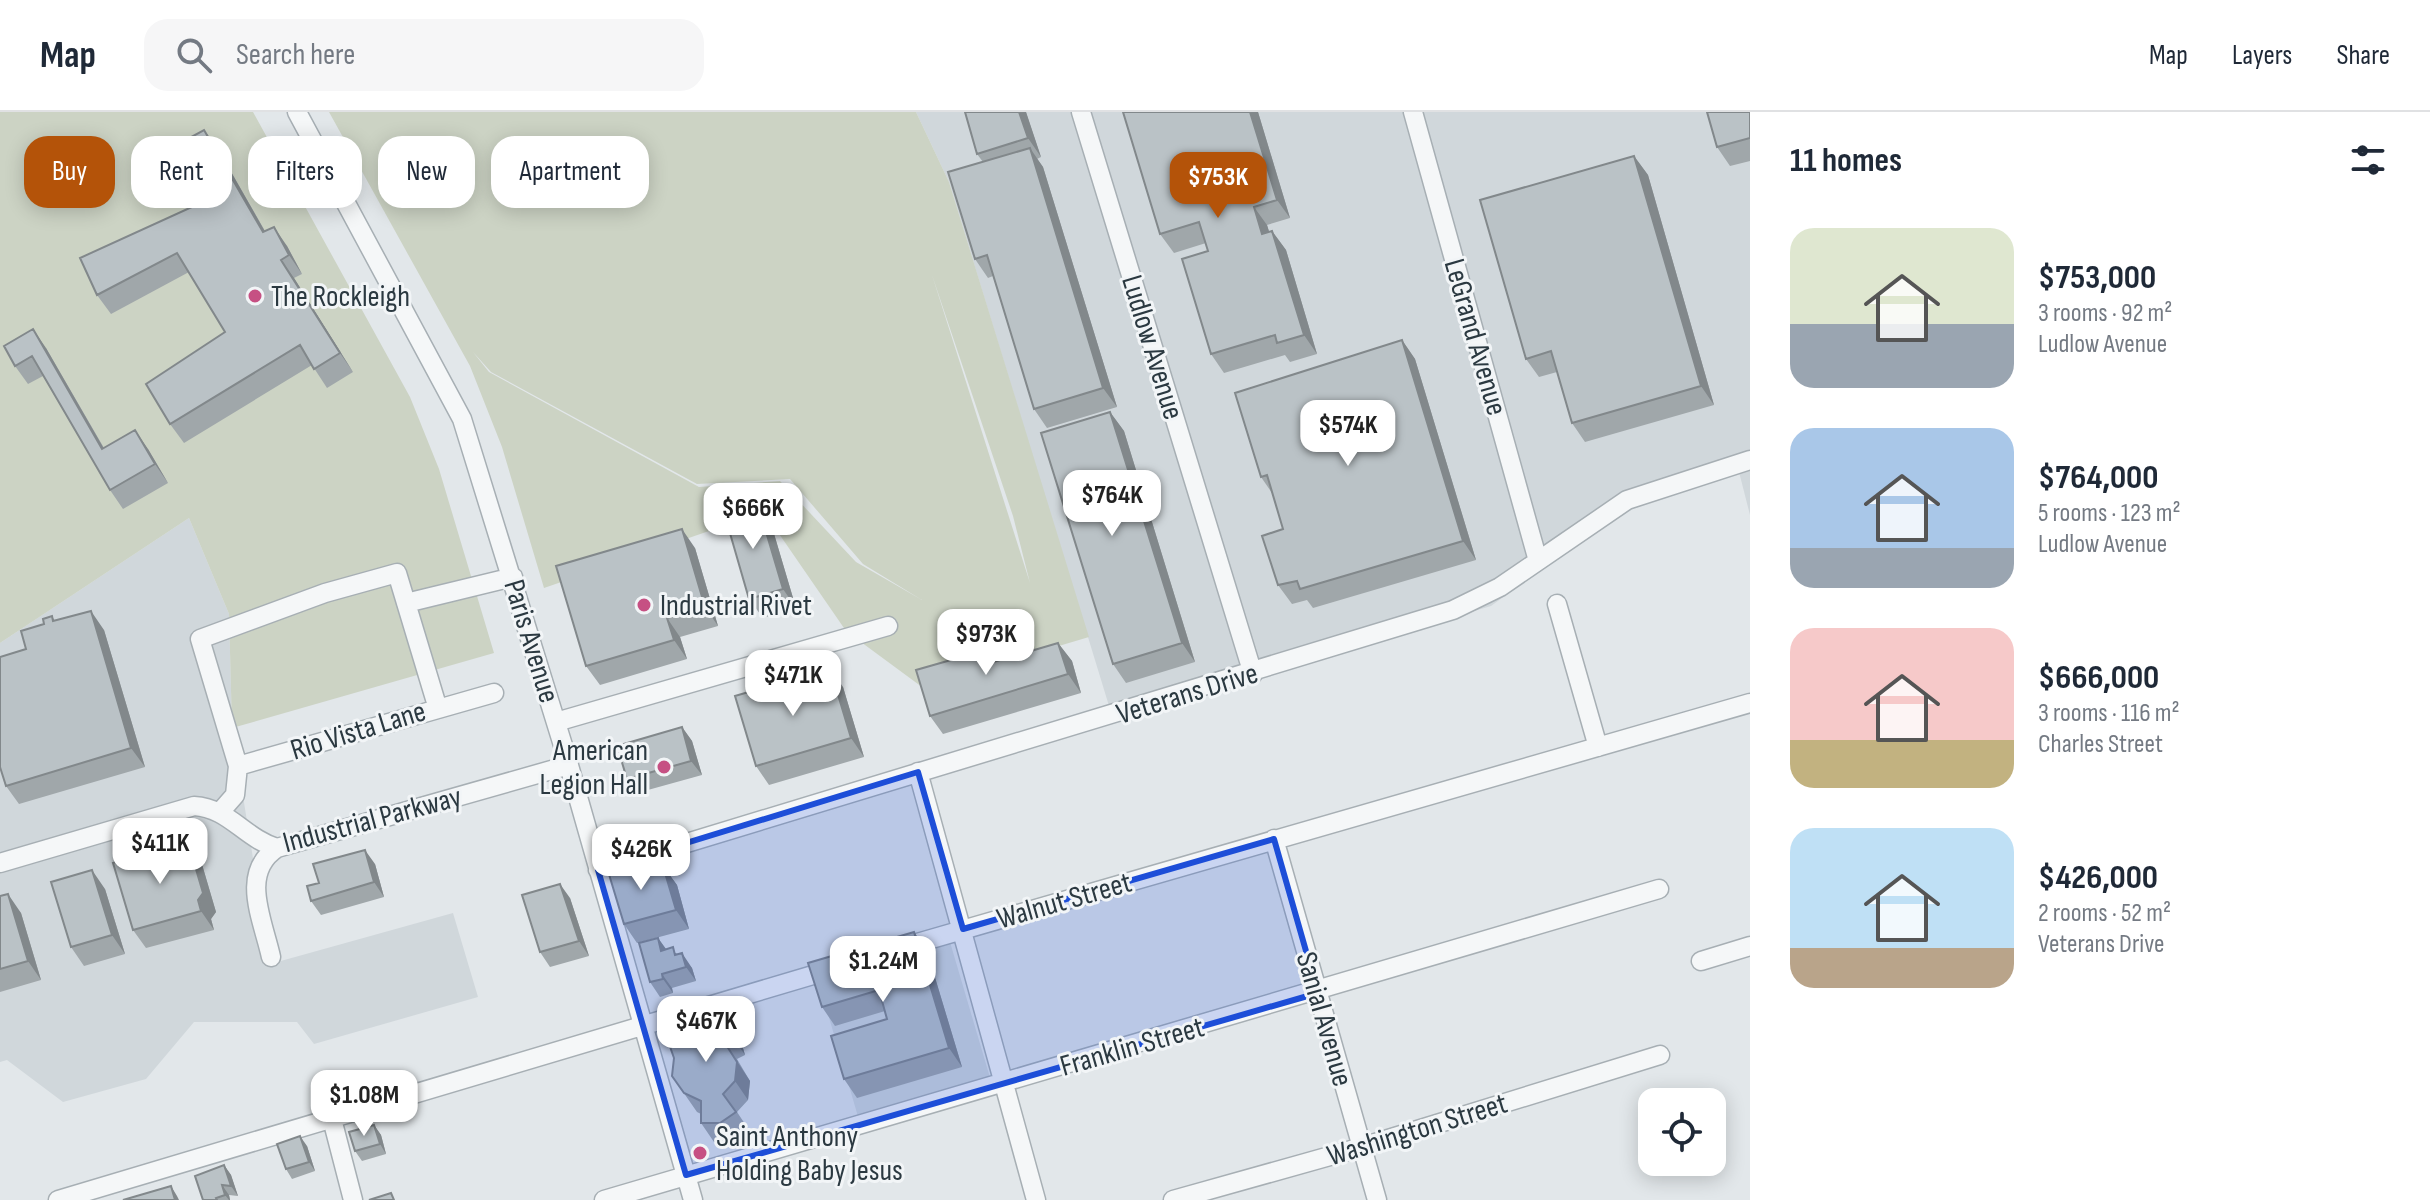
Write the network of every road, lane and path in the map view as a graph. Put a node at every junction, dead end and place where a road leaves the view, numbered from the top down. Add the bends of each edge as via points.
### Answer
1 (1081, 112) edge
2 (1413, 112) edge
3 (301, 118) edge
4 (1750, 460) edge
5 (1538, 561) junction
6 (513, 577) junction
7 (406, 603) junction
8 (1557, 604) dead end
9 (888, 626) dead end
10 (1253, 674) junction
11 (494, 693) dead end
12 (1750, 703) edge
13 (438, 709) junction
14 (556, 722) junction
15 (1598, 747) junction
16 (569, 765) junction
17 (238, 766) junction
18 (918, 772) junction
19 (221, 811) junction
20 (1274, 839) junction
21 (277, 848) junction
22 (0, 863) edge
23 (598, 870) junction
24 (1659, 889) dead end
25 (963, 929) junction
26 (1750, 946) edge
27 (887, 952) edge
28 (271, 957) dead end
29 (1701, 961) dead end
30 (856, 962) edge
31 (1318, 993) junction
32 (644, 1027) junction
33 (1660, 1055) dead end
34 (1003, 1082) junction
35 (332, 1119) junction
36 (1362, 1147) junction
37 (686, 1175) junction
38 (58, 1200) edge
39 (353, 1200) edge
40 (604, 1200) edge
41 (693, 1200) edge
42 (1036, 1200) edge
43 (1173, 1200) edge
44 (1377, 1200) edge

1 - 10 street, Ludlow Avenue
2 - 5 street, LeGrand Avenue
3 - 6 street, Paris Avenue via 462,419
4 - 5 street, Veterans Drive via 1627,500
5 - 10 street, Veterans Drive via 1496,590 1453,610
6 - 7 street
6 - 14 street, Paris Avenue
7 - 13 street, Rio Vista Lane
7 - 17 street, Rio Vista Lane via 397,573 200,639
8 - 15 street
9 - 14 street
10 - 18 street, Veterans Drive
11 - 13 street
12 - 15 street, Walnut Street
13 - 17 street, Rio Vista Lane
14 - 16 street, Paris Avenue
15 - 20 street, Walnut Street
16 - 21 street, Industrial Parkway
16 - 23 street, Paris Avenue
17 - 19 street via 235,795
18 - 23 street, Veterans Drive
18 - 25 street
19 - 21 street, Industrial Parkway via 257,842
19 - 22 street via 194,806
20 - 25 street, Walnut Street
20 - 31 street, Sanial Avenue
21 - 28 street via 257,867 254,884
23 - 32 street, Paris Avenue
24 - 31 street, Franklin Street
25 - 27 street, Walnut Street
25 - 34 street
26 - 29 street
30 - 32 street
31 - 34 street, Franklin Street
31 - 36 street, Sanial Avenue
32 - 35 street
32 - 37 street, Paris Avenue
33 - 36 street, Washington Street
34 - 37 street, Franklin Street
34 - 42 street
35 - 38 street
35 - 39 street
36 - 43 street, Washington Street
36 - 44 street, Sanial Avenue
37 - 40 street, Franklin Street
37 - 41 street, Paris Avenue

